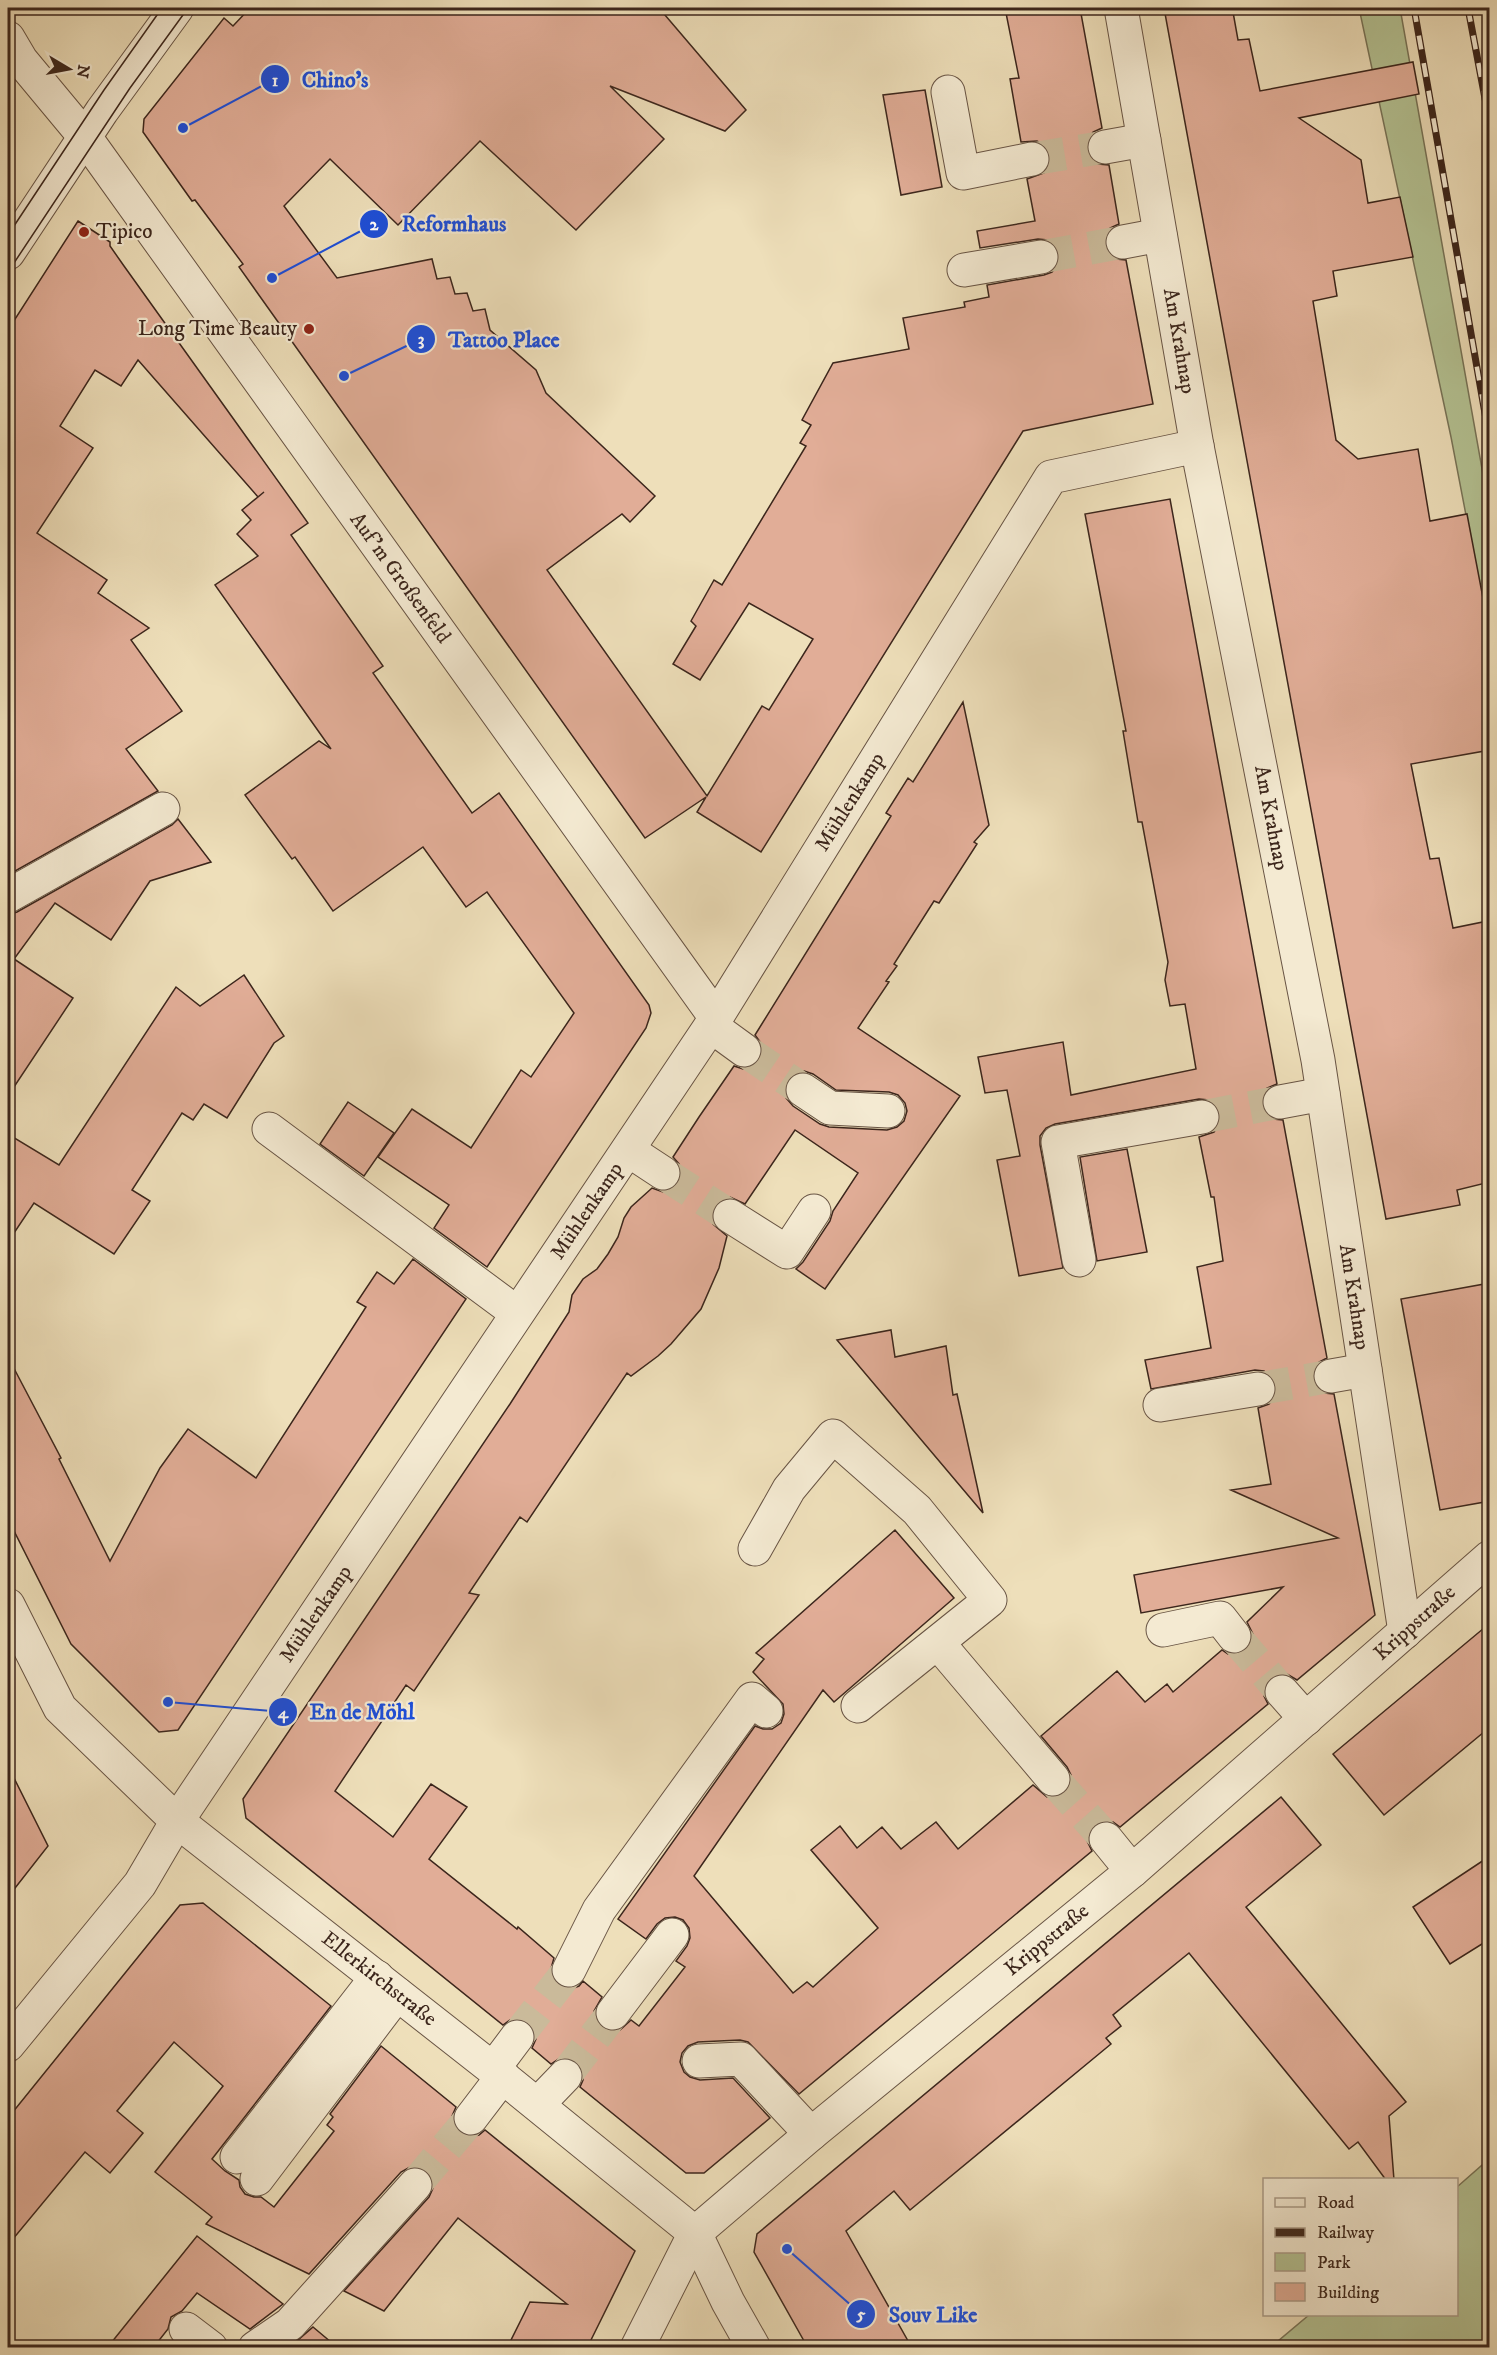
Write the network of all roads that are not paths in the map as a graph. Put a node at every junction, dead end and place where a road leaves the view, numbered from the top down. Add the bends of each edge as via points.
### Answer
1 (177, 8) edge
2 (1121, 8) edge
3 (8, 38) edge
4 (948, 92) dead end
5 (85, 137) junction
6 (1144, 140) junction
7 (1106, 147) tunnel mouth
8 (1032, 159) tunnel mouth
9 (1161, 235) junction
10 (1123, 242) tunnel mouth
11 (8, 253) edge
12 (1041, 257) tunnel mouth
13 (964, 270) dead end
14 (1197, 446) junction
15 (163, 809) dead end
16 (8, 896) edge
17 (713, 1022) junction
18 (744, 1050) tunnel mouth
19 (803, 1090) tunnel mouth
20 (1323, 1094) junction
21 (1280, 1102) tunnel mouth
22 (888, 1111) dead end
23 (1202, 1117) tunnel mouth
24 (269, 1129) dead end
25 (628, 1150) junction
26 (663, 1173) tunnel mouth
27 (814, 1210) dead end
28 (730, 1216) tunnel mouth
29 (1079, 1260) dead end
30 (517, 1313) junction
31 (1365, 1371) junction
32 (1330, 1376) tunnel mouth
33 (1258, 1389) tunnel mouth
34 (1160, 1405) dead end
35 (755, 1550) dead end
36 (1490, 1557) edge
37 (8, 1605) edge
38 (1163, 1630) dead end
39 (1405, 1632) junction
40 (1234, 1636) tunnel mouth
41 (938, 1643) junction
42 (1282, 1692) tunnel mouth
43 (858, 1706) dead end
44 (766, 1711) dead end
45 (1306, 1719) junction
46 (1053, 1779) tunnel mouth
47 (177, 1821) junction
48 (1106, 1839) tunnel mouth
49 (1132, 1871) junction
50 (672, 1935) dead end
51 (569, 1970) tunnel mouth
52 (387, 1986) junction
53 (613, 2013) tunnel mouth
54 (517, 2037) tunnel mouth
55 (8, 2045) edge
56 (699, 2061) dead end
57 (498, 2073) junction
58 (565, 2076) tunnel mouth
59 (538, 2104) junction
60 (471, 2118) tunnel mouth
61 (811, 2134) junction
62 (247, 2168) dead end
63 (415, 2185) tunnel mouth
64 (695, 2233) junction
65 (255, 2348) edge
66 (637, 2348) edge
67 (754, 2348) edge

1 - 5 street
2 - 6 street, Am Krahnap
3 - 5 street, Auf'm Großenfeld via 21,60
4 - 8 street via 963,173
5 - 11 street
5 - 17 street, Auf'm Großenfeld
6 - 7 street
6 - 9 street, Am Krahnap
9 - 10 street
9 - 14 street, Am Krahnap
12 - 13 street
14 - 17 street, Mühlenkamp via 1051,477
14 - 20 street, Am Krahnap
15 - 16 street
17 - 18 street, Auf'm Großenfeld
17 - 25 street, Mühlenkamp
19 - 22 street via 830,1108
20 - 21 street
20 - 31 street, Am Krahnap
23 - 29 street via 1058,1142
24 - 30 street
25 - 26 street
25 - 30 street, Mühlenkamp
27 - 28 street via 787,1252
30 - 47 street, Mühlenkamp
31 - 32 street
31 - 39 street, Am Krahnap
33 - 34 street
35 - 41 street via 789,1490 832,1436 917,1510 990,1600
36 - 39 street, Krippstraße
37 - 47 street, Ellerkirchstraße via 60,1708
38 - 40 street via 1220,1618
39 - 45 street, Krippstraße
41 - 43 street
41 - 46 street
42 - 45 street
44 - 51 street via 752,1699 599,1910
45 - 49 street, Krippstraße
47 - 52 street, Ellerkirchstraße
47 - 55 street, Mühlenkamp via 140,1884
48 - 49 street
49 - 61 street, Krippstraße
50 - 53 street
52 - 57 street, Ellerkirchstraße
52 - 62 street
54 - 57 street
56 - 61 street via 741,2059
57 - 59 street, Ellerkirchstraße
57 - 60 street
58 - 59 street
59 - 64 street, Ellerkirchstraße
61 - 64 street, Krippstraße
63 - 65 street via 290,2324
64 - 66 street, Krippstraße
64 - 67 street, Ellerkirchstraße

